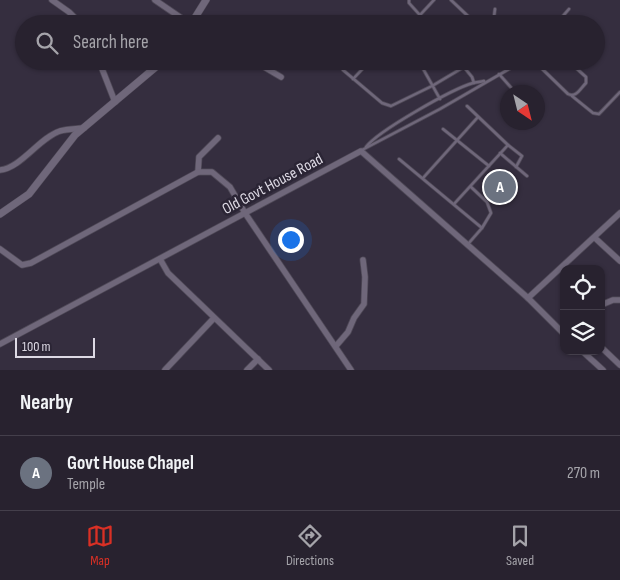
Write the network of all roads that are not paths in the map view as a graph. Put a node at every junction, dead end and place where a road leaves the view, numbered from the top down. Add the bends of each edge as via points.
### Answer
1 (52, 0) edge
2 (155, 0) edge
3 (206, 0) edge
4 (409, 0) edge
5 (434, 0) edge
6 (451, 0) edge
7 (495, 8) dead end
8 (569, 9) dead end
9 (420, 14) joint
10 (72, 15) edge
11 (177, 15) edge
12 (196, 15) edge
13 (467, 15) edge
14 (494, 15) edge
15 (564, 15) edge
16 (103, 70) edge
17 (152, 70) edge
18 (269, 70) edge
19 (343, 70) edge
20 (362, 70) edge
21 (424, 70) edge
22 (459, 70) edge
23 (466, 70) edge
24 (507, 70) edge
25 (543, 70) edge
26 (578, 70) edge
27 (499, 74) junction
28 (281, 77) dead end
29 (353, 79) junction
30 (488, 81) junction
31 (474, 83) junction
32 (509, 85) edge
33 (432, 86) junction
34 (620, 92) edge
35 (572, 96) junction
36 (440, 100) junction
37 (115, 102) junction
38 (428, 106) junction
39 (467, 106) dead end
40 (432, 114) junction
41 (478, 117) junction
42 (84, 128) junction
43 (443, 129) dead end
44 (218, 138) dead end
45 (458, 140) junction
46 (508, 145) junction
47 (363, 150) junction
48 (500, 153) junction
49 (399, 159) dead end
50 (489, 166) junction
51 (516, 166) junction
52 (0, 170) edge
53 (198, 172) junction
54 (527, 176) dead end
55 (423, 178) junction
56 (471, 187) junction
57 (454, 204) junction
58 (245, 213) junction
59 (620, 213) edge
60 (0, 214) edge
61 (482, 228) junction
62 (595, 238) junction
63 (468, 244) junction
64 (0, 249) edge
65 (160, 259) junction
66 (363, 260) dead end
67 (620, 261) edge
68 (528, 298) junction
69 (620, 300) edge
70 (605, 303) edge
71 (214, 318) junction
72 (560, 329) edge
73 (0, 344) edge
74 (336, 346) junction
75 (605, 351) edge
76 (586, 355) edge
77 (258, 359) junction
78 (620, 365) edge
79 (165, 370) edge
80 (248, 370) edge
81 (269, 370) edge
82 (351, 370) edge
83 (602, 370) edge

1 - 10 street
2 - 11 street
3 - 12 street
4 - 9 lane
5 - 9 lane
6 - 13 lane
7 - 14 lane
8 - 15 lane
16 - 37 street
17 - 37 street
18 - 28 street
19 - 29 lane
20 - 29 lane
21 - 33 lane
22 - 33 lane
23 - 31 lane
24 - 27 lane
25 - 35 lane
26 - 35 lane via 586,77 586,83
27 - 30 lane
27 - 32 lane
29 - 33 lane via 382,103 391,106
30 - 31 lane
30 - 40 lane
31 - 36 lane
33 - 36 lane
34 - 35 lane via 599,114 593,114
36 - 38 lane
37 - 42 street
38 - 40 lane
38 - 47 lane via 381,133
39 - 41 lane
40 - 47 lane
41 - 45 lane
41 - 46 lane
42 - 52 street via 60,131 10,168
42 - 60 street via 29,194
43 - 45 lane
44 - 53 street via 199,156
45 - 50 lane
45 - 55 lane
46 - 48 lane
46 - 51 lane via 522,156
47 - 58 street, Old Govt House Road
47 - 63 street
48 - 50 lane
48 - 51 lane
49 - 55 lane
50 - 56 lane
51 - 54 lane
53 - 58 street via 212,172 230,187
53 - 64 street via 31,263 22,265
55 - 57 lane
56 - 57 lane
56 - 61 lane via 490,208 491,213
57 - 61 lane
58 - 65 street, Old Govt House Road
58 - 74 street
59 - 62 street
61 - 63 lane
62 - 67 street
62 - 68 street
63 - 68 street
65 - 71 street via 168,273
65 - 73 street, Old Govt House Road
66 - 74 street via 364,304
68 - 72 street
69 - 70 street
71 - 77 street
71 - 79 street
74 - 82 street
75 - 78 street
76 - 83 street
77 - 80 street
77 - 81 street

